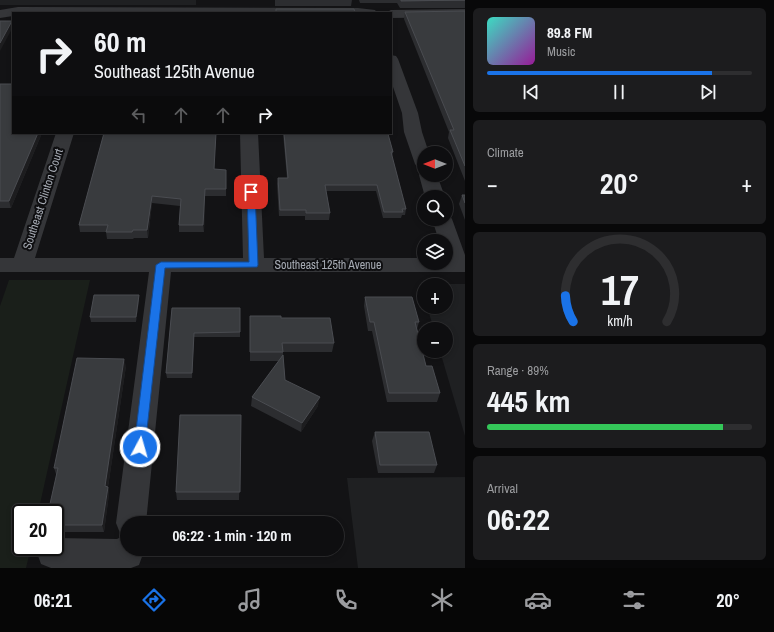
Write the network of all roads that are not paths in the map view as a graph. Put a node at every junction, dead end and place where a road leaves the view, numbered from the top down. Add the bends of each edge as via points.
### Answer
1 (205, 6) edge
2 (116, 12) edge
3 (246, 12) edge
4 (465, 13) edge
5 (0, 14) edge
6 (392, 14) edge
7 (392, 63) edge
8 (65, 134) edge
9 (249, 134) edge
10 (418, 146) edge
11 (445, 226) edge
12 (0, 265) edge
13 (22, 265) junction
14 (161, 265) junction
15 (254, 265) junction
16 (461, 265) edge
17 (132, 516) edge
18 (64, 553) edge
19 (120, 554) edge

1 - 2 street
1 - 3 street
2 - 5 street via 18,11
4 - 6 street
7 - 10 street
8 - 13 street, Southeast Clinton Court
9 - 15 street
11 - 16 street
12 - 13 street, Southeast 125th Avenue
13 - 14 street, Southeast 125th Avenue
14 - 15 street, Southeast 125th Avenue
14 - 17 street
15 - 16 street, Southeast 125th Avenue
18 - 19 street

